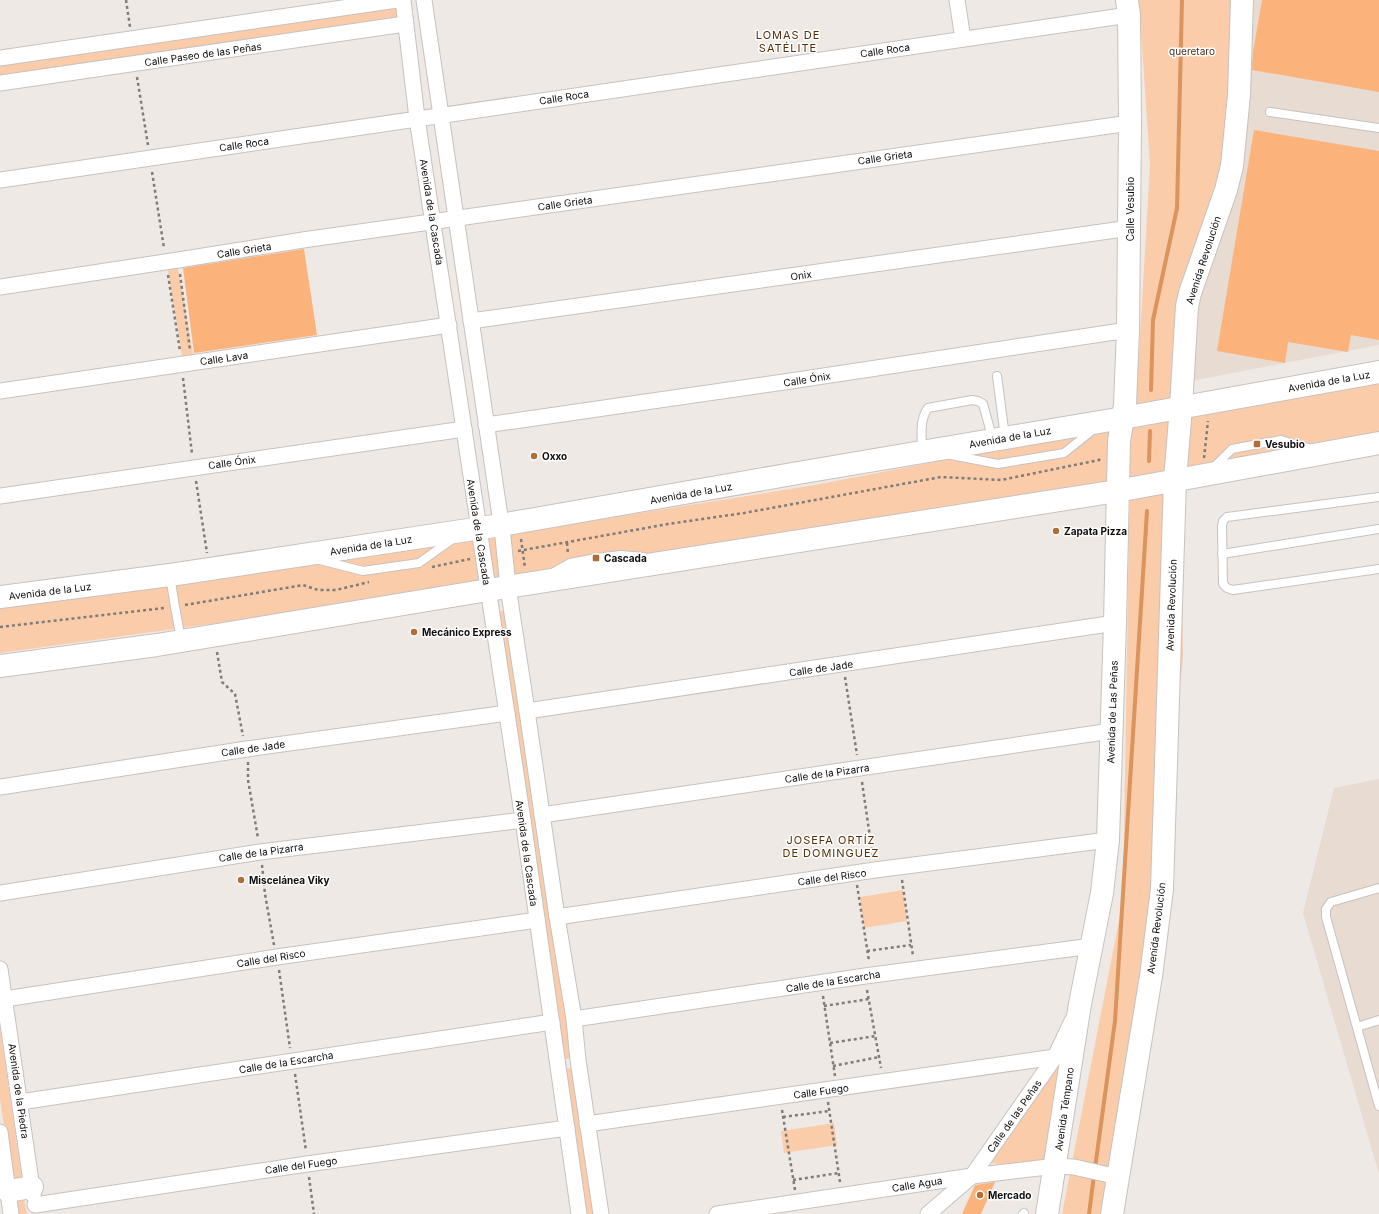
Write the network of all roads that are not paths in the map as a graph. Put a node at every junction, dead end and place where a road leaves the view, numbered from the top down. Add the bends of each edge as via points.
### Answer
1 (397, 0) edge
2 (403, 0) edge
3 (424, 0) edge
4 (957, 0) edge
5 (1242, 0) edge
6 (1128, 7) edge
7 (405, 24) junction
8 (963, 39) junction
9 (0, 58) edge
10 (0, 83) edge
11 (1270, 112) dead end
12 (441, 116) junction
13 (417, 118) junction
14 (1130, 123) junction
15 (1379, 128) edge
16 (0, 180) edge
17 (456, 219) junction
18 (433, 222) junction
19 (1130, 228) junction
20 (0, 287) edge
21 (471, 321) junction
22 (448, 325) junction
23 (1128, 330) junction
24 (1379, 372) edge
25 (996, 376) dead end
26 (0, 391) edge
27 (1181, 414) junction
28 (1113, 420) junction
29 (486, 425) junction
30 (464, 429) junction
31 (999, 439) junction
32 (1377, 446) edge
33 (926, 452) junction
34 (1176, 472) junction
35 (1118, 484) junction
36 (0, 496) edge
37 (1379, 497) edge
38 (507, 528) junction
39 (1379, 529) edge
40 (475, 532) junction
41 (1222, 554) junction
42 (1379, 569) edge
43 (171, 583) junction
44 (514, 586) junction
45 (0, 598) edge
46 (1115, 623) junction
47 (181, 641) junction
48 (0, 666) edge
49 (527, 711) junction
50 (507, 713) junction
51 (1111, 731) junction
52 (0, 787) edge
53 (542, 815) junction
54 (524, 820) junction
55 (1108, 840) junction
56 (1379, 888) edge
57 (0, 893) edge
58 (557, 917) junction
59 (537, 920) junction
60 (1092, 946) junction
61 (0, 969) edge
62 (5, 999) junction
63 (1080, 1004) junction
64 (574, 1020) junction
65 (1379, 1020) edge
66 (552, 1022) junction
67 (1357, 1027) junction
68 (1055, 1057) junction
69 (578, 1060) junction
70 (558, 1064) junction
71 (20, 1102) junction
72 (1379, 1106) edge
73 (587, 1124) junction
74 (567, 1128) junction
75 (0, 1132) edge
76 (1065, 1167) junction
77 (1110, 1175) junction
78 (972, 1176) junction
79 (34, 1202) edge
80 (8, 1207) edge
81 (579, 1214) edge
82 (602, 1214) edge
83 (717, 1214) edge
84 (928, 1214) edge
85 (1047, 1214) edge
86 (1112, 1214) edge

1 - 9 street
2 - 7 street, Avenida de la Cascada
3 - 12 street, Avenida de la Cascada
4 - 8 street
5 - 27 main road, Avenida Revolución via 1239,95 1232,166 1187,306
6 - 8 street, Calle Roca
6 - 14 main road, Calle Vesubio
7 - 10 street, Calle Paseo de las Peñas
7 - 13 street, Avenida de la Cascada
8 - 12 street, Calle Roca
11 - 15 lane
12 - 13 street, Calle Roca
12 - 17 street, Avenida de la Cascada
13 - 16 street, Calle Roca
13 - 18 street, Avenida de la Cascada
14 - 17 street, Calle Grieta
14 - 19 main road, Calle Vesubio
17 - 18 street, Calle Grieta
17 - 21 street, Avenida de la Cascada
18 - 20 street, Calle Grieta
18 - 22 street, Avenida de la Cascada
19 - 21 street, Onix
19 - 23 main road, Calle Vesubio
21 - 29 street, Avenida de la Cascada
22 - 26 street, Calle Lava
22 - 30 street, Avenida de la Cascada
23 - 28 main road, Calle Vesubio via 1125,405
23 - 29 street, Calle Ónix
24 - 27 main road, Avenida de la Luz
25 - 31 lane
27 - 28 main road, Avenida de la Luz
27 - 34 main road, Avenida Revolución
28 - 31 main road, Avenida de la Luz
28 - 33 lane via 1064,454 998,464
28 - 35 main road, Avenida de Las Peñas via 1119,441
29 - 38 street, Avenida de la Cascada
30 - 36 street, Calle Ónix
30 - 40 street, Avenida de la Cascada
31 - 33 main road, Avenida de la Luz
31 - 33 lane via 983,404 972,400 928,408 922,420
32 - 34 main road via 1205,466
33 - 38 main road, Avenida de la Luz
34 - 35 main road
34 - 77 main road, Avenida Revolución via 1162,889 1151,976
35 - 44 main road via 675,561
35 - 46 main road, Avenida de Las Peñas
37 - 41 lane via 1227,517 1222,526
38 - 40 main road, Avenida de la Luz
38 - 44 street, Avenida de la Cascada via 505,552
39 - 41 lane
40 - 43 main road, Avenida de la Luz via 210,569
40 - 44 street, Avenida de la Cascada via 483,556
41 - 42 lane via 1223,584 1233,590
43 - 45 main road, Avenida de la Luz
43 - 47 lane
44 - 47 main road
44 - 49 street, Avenida de la Cascada
44 - 50 street, Avenida de la Cascada
46 - 49 street, Calle de Jade
46 - 51 main road, Avenida de Las Peñas
47 - 48 main road
49 - 53 street, Avenida de la Cascada
50 - 52 street, Calle de Jade
50 - 54 street, Avenida de la Cascada
51 - 53 street, Calle de la Pizarra
51 - 55 main road, Avenida de Las Peñas
53 - 58 street, Avenida de la Cascada
54 - 57 street, Calle de la Pizarra via 260,852
54 - 59 street, Avenida de la Cascada
55 - 58 street, Calle del Risco via 856,873
55 - 60 main road, Avenida de Las Peñas
56 - 67 lane via 1331,902 1326,909
58 - 64 street, Avenida de la Cascada
59 - 62 street, Calle del Risco
59 - 66 street, Avenida de la Cascada
60 - 63 main road, Avenida de Las Peñas
60 - 64 street, Calle de la Escarcha via 872,975
61 - 62 street, Avenida de la Piedra
62 - 71 street, Avenida de la Piedra
63 - 68 street, Calle de las Peñas
63 - 76 main road, Avenida Témpano
64 - 69 street, Avenida de la Cascada
65 - 67 lane
66 - 70 street, Avenida de la Cascada
66 - 71 street, Calle de la Escarcha
67 - 72 lane
68 - 73 street, Calle Fuego
68 - 78 street, Calle de las Peñas
69 - 70 street
69 - 73 street, Avenida de la Cascada
70 - 74 street, Avenida de la Cascada
71 - 79 street, Avenida de la Piedra
73 - 82 street, Avenida de la Cascada
74 - 79 street, Calle del Fuego
74 - 81 street, Avenida de la Cascada
75 - 80 street
76 - 77 street, Calle Agua
76 - 78 street, Calle Agua
76 - 85 main road, Avenida Témpano
77 - 86 main road, Avenida Revolución
78 - 83 street, Calle Agua
78 - 84 street, Calle de las Peñas
79 - 80 main road

